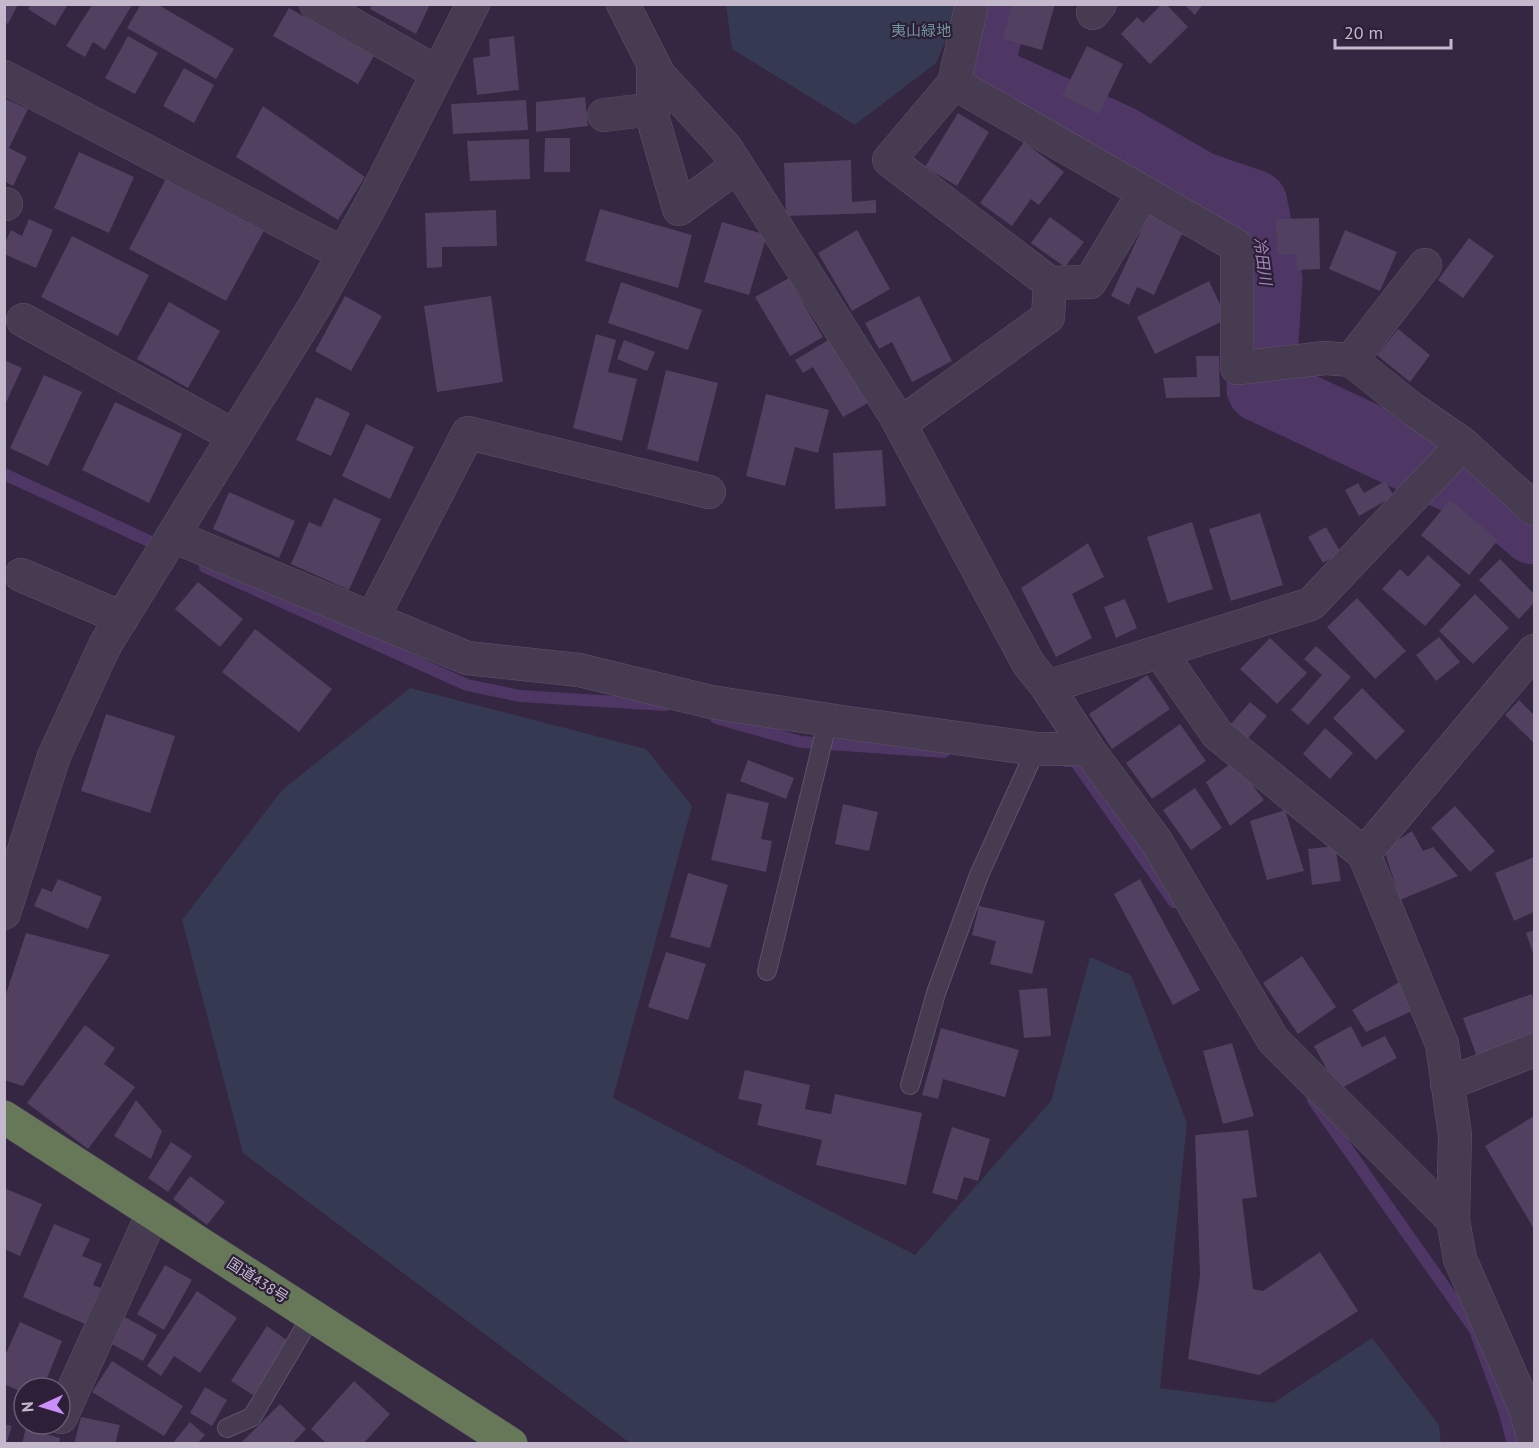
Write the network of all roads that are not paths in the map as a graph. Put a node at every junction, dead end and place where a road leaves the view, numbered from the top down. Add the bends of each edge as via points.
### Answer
1 (316, 4) edge
2 (473, 4) edge
3 (623, 4) edge
4 (972, 4) edge
5 (653, 63) junction
6 (438, 73) junction
7 (4, 77) edge
8 (954, 83) junction
9 (653, 108) junction
10 (604, 115) dead end
11 (737, 166) junction
12 (1144, 192) junction
13 (344, 254) junction
14 (1425, 265) dead end
15 (1050, 284) junction
16 (23, 320) dead end
17 (1351, 360) junction
18 (900, 424) junction
19 (234, 436) junction
20 (1463, 444) junction
21 (709, 492) dead end
22 (1534, 509) edge
23 (173, 536) junction
24 (21, 575) dead end
25 (122, 618) junction
26 (372, 619) junction
27 (1534, 651) edge
28 (1160, 652) junction
29 (1047, 687) junction
30 (828, 720) junction
31 (1036, 749) junction
32 (1088, 749) junction
33 (1364, 854) junction
34 (4, 913) edge
35 (767, 971) dead end
36 (1534, 1050) edge
37 (1447, 1084) junction
38 (909, 1085) dead end
39 (4, 1117) edge
40 (153, 1213) junction
41 (1453, 1220) junction
42 (312, 1315) junction
43 (72, 1393) edge
44 (227, 1428) dead end
45 (1534, 1440) edge
46 (511, 1443) edge

1 - 6 street
2 - 6 street
3 - 5 street
4 - 8 street
5 - 9 street
5 - 11 street
6 - 13 street
7 - 13 street
8 - 12 street
8 - 15 street via 889,160
9 - 10 street
9 - 11 street via 679,209
11 - 18 street
12 - 15 street via 1090,282
12 - 17 street via 1237,246 1236,368 1325,358
13 - 19 street
14 - 17 street
15 - 18 street via 1048,317
16 - 19 street
17 - 20 street
18 - 29 street via 1028,663
19 - 23 street
20 - 22 street
20 - 28 street via 1311,604
21 - 26 street via 468,433
23 - 25 street
23 - 26 street
24 - 25 street
25 - 34 street via 105,645 54,756
26 - 30 street via 467,658 579,670 711,702
27 - 33 street
28 - 29 street
28 - 33 street via 1216,734
29 - 32 street
30 - 31 street
30 - 35 lane
31 - 32 street
31 - 38 lane via 979,874 936,993
32 - 41 street via 1156,841 1273,1040
33 - 37 street via 1442,1044
36 - 37 street
37 - 41 street via 1455,1135
39 - 40 highway, 国道438号
40 - 42 highway, 国道438号
40 - 43 street
41 - 45 street via 1460,1259 1526,1410
42 - 44 lane via 252,1417
42 - 46 highway, 国道438号

